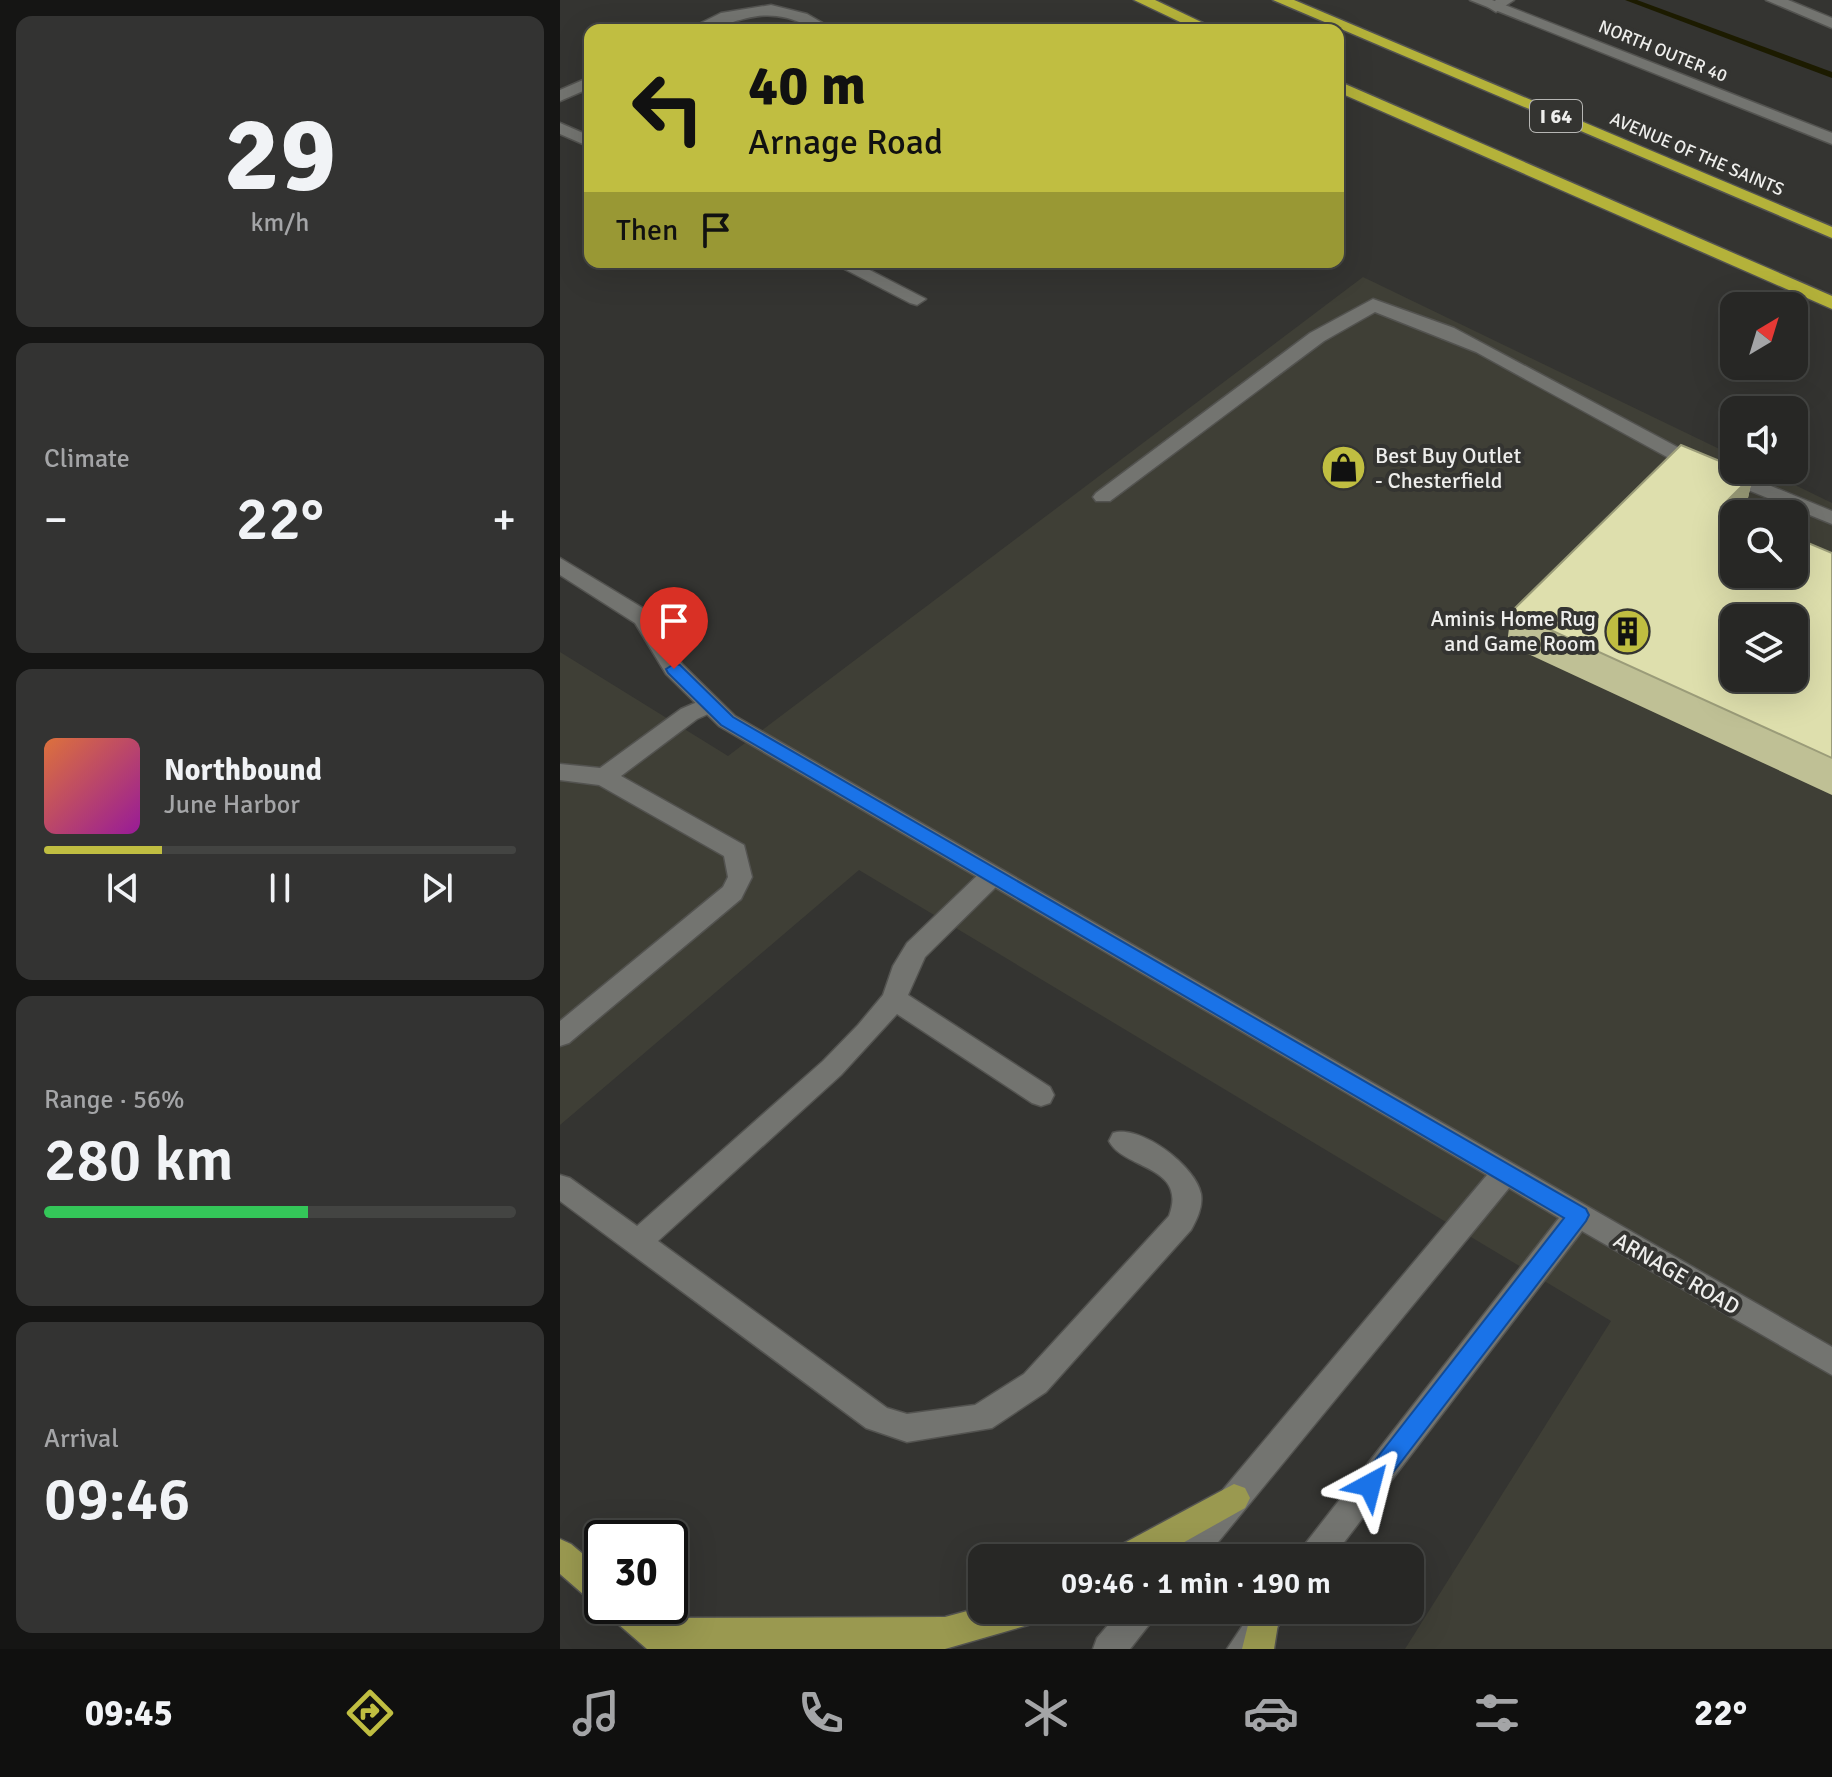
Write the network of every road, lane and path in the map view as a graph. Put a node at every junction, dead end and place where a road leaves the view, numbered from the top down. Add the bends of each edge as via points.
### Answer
1 (1142, 0) edge
2 (1281, 0) edge
3 (1478, 0) edge
4 (1774, 0) edge
5 (1501, 3) edge
6 (1832, 23) edge
7 (708, 24) edge
8 (817, 24) edge
9 (1196, 24) edge
10 (1338, 24) edge
11 (1344, 27) edge
12 (584, 85) edge
13 (1344, 89) edge
14 (560, 96) edge
15 (560, 128) edge
16 (584, 139) edge
17 (1832, 139) edge
18 (1832, 233) edge
19 (852, 268) edge
20 (917, 299) dead end
21 (1832, 303) edge
22 (1103, 497) dead end
23 (1832, 518) edge
24 (560, 565) edge
25 (709, 705) junction
26 (560, 772) edge
27 (604, 777) junction
28 (992, 876) junction
29 (894, 999) junction
30 (560, 1036) edge
31 (1041, 1095) dead end
32 (1123, 1141) dead end
33 (1505, 1173) junction
34 (560, 1186) edge
35 (1578, 1215) junction
36 (638, 1242) junction
37 (1832, 1362) edge
38 (1234, 1498) junction
39 (1151, 1544) edge
40 (1196, 1544) edge
41 (1324, 1544) edge
42 (560, 1554) edge
43 (584, 1575) edge
44 (640, 1624) edge
45 (977, 1624) edge
46 (1130, 1624) edge
47 (661, 1644) edge
48 (1109, 1649) edge

1 - 9 highway
2 - 10 highway, AVENUE OF THE SAINTS / I 64
3 - 5 street, NORTH OUTER 40
4 - 6 street
5 - 17 street, NORTH OUTER 40
7 - 8 street via 747,6 773,6 803,14
11 - 18 highway, AVENUE OF THE SAINTS / I 64
12 - 14 street
13 - 21 highway
15 - 16 street
19 - 20 street
22 - 23 street via 1317,337 1373,305 1422,319 1522,368 1653,443
24 - 25 street, ARNAGE ROAD via 643,618 674,669
25 - 27 street
25 - 28 street, ARNAGE ROAD via 727,721
26 - 27 street
27 - 30 street via 735,851 740,877 732,893
28 - 29 street via 916,950
28 - 33 street, ARNAGE ROAD
29 - 31 street
29 - 36 street via 832,1068
32 - 36 street via 1176,1173 1186,1187 1189,1209 1181,1222 1035,1383 981,1418 943,1426 907,1428 877,1418
33 - 35 street, ARNAGE ROAD
33 - 38 street
34 - 36 street
35 - 37 street, ARNAGE ROAD
35 - 41 street
38 - 39 main road
38 - 40 street
42 - 43 main road
44 - 47 main road
45 - 47 main road via 945,1633
46 - 48 street

